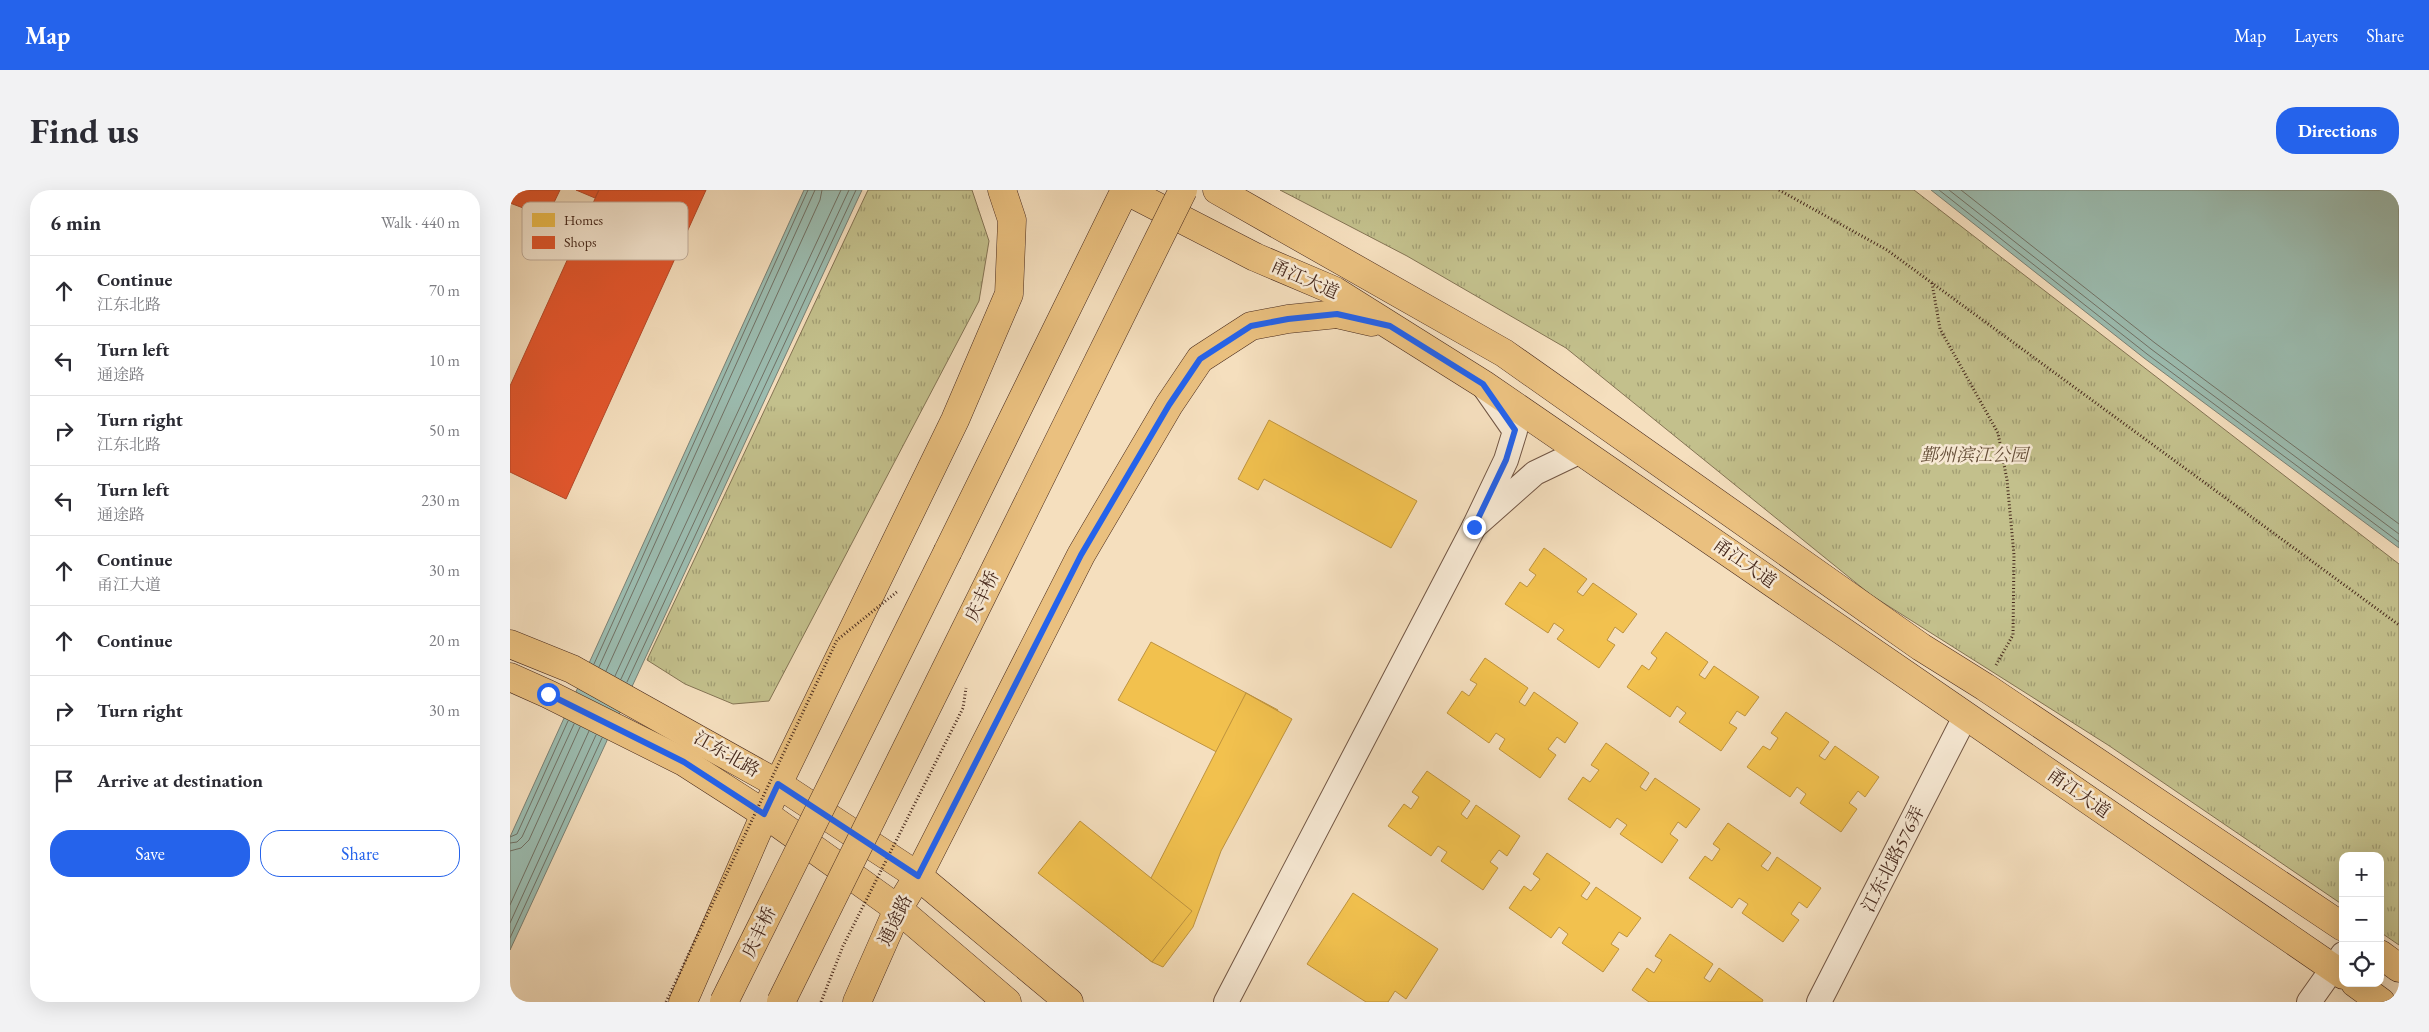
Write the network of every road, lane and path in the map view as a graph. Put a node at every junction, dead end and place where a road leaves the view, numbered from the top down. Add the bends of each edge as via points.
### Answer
1 (1002, 190) edge
2 (1125, 190) edge
3 (1183, 190) edge
4 (1217, 190) edge
5 (1779, 190) edge
6 (1932, 282) junction
7 (1390, 326) junction
8 (1483, 384) junction
9 (1581, 451) junction
10 (1474, 527) junction
11 (903, 587) dead end
12 (2399, 625) edge
13 (510, 644) edge
14 (510, 677) edge
15 (967, 680) dead end
16 (1985, 687) junction
17 (1966, 715) junction
18 (778, 784) junction
19 (764, 814) junction
20 (918, 876) junction
21 (898, 909) junction
22 (2339, 924) edge
23 (2384, 957) edge
24 (2339, 965) edge
25 (2399, 968) edge
26 (2360, 987) edge
27 (666, 1002) edge
28 (682, 1002) edge
29 (724, 1002) edge
30 (781, 1002) edge
31 (821, 1002) edge
32 (857, 1002) edge
33 (1007, 1002) edge
34 (1069, 1002) edge
35 (1226, 1002) edge
36 (1819, 1002) edge
37 (2309, 1002) edge
38 (2381, 1002) edge

1 - 18 main road via 1012,220 1009,294 955,420
2 - 7 main road, 甬江大道 via 1255,257 1335,291
2 - 29 main road, 庆丰桥, bridge
3 - 30 main road, 庆丰桥, bridge
4 - 16 main road, 甬江大道 via 1504,353 1921,648
5 - 6 path via 1887,250
6 - 12 path
6 - 16 path via 1940,329 1998,433 2007,480 2014,555 2013,634
7 - 8 main road, 甬江大道
7 - 20 main road, 通途路 via 1337,314 1288,319 1251,326 1200,359 1169,405 1081,555
8 - 9 main road, 甬江大道
8 - 10 street via 1515,430 1506,460
9 - 10 street via 1535,473
9 - 17 main road, 甬江大道
10 - 35 street
11 - 27 path, bridge via 837,640
13 - 18 main road, 江东北路 via 572,669
14 - 19 main road, 江东北路 via 684,762
15 - 31 path, bridge via 963,708 843,946
16 - 22 main road, 甬江大道
17 - 24 main road, 甬江大道
17 - 36 street, 江东北路576弄
18 - 19 main road
18 - 20 main road, 江东北路
19 - 21 main road, 江东北路
19 - 28 main road
20 - 21 main road, 通途路
20 - 34 main road, 江东北路
21 - 32 main road, 通途路
21 - 33 main road, 江东北路
23 - 25 main road
24 - 37 street
26 - 38 main road

